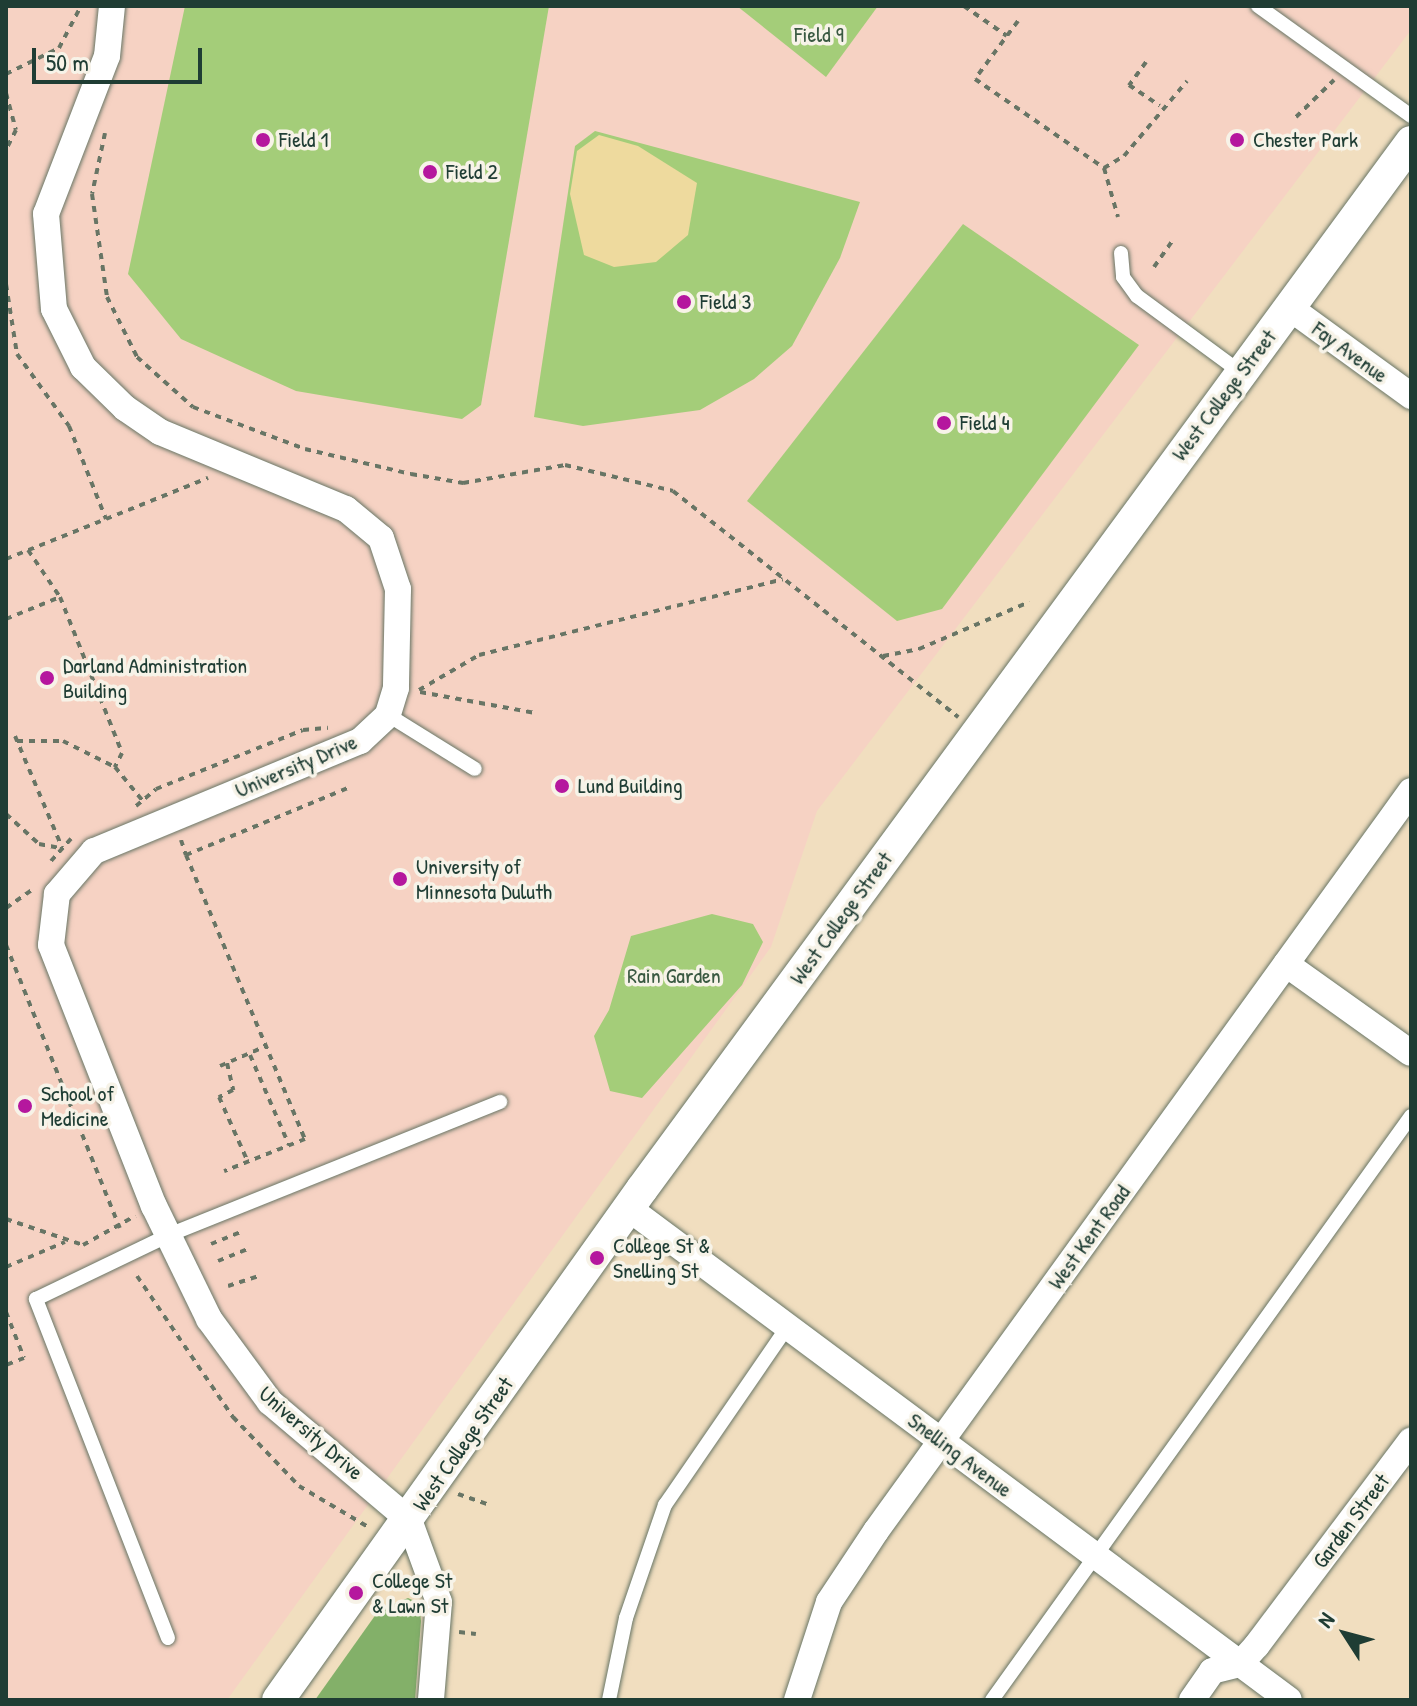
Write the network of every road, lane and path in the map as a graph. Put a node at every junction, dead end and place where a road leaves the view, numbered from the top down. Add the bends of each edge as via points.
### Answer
1 (81, 6) edge
2 (112, 6) edge
3 (964, 6) edge
4 (1258, 6) edge
5 (1018, 21) dead end
6 (1007, 36) junction
7 (1146, 62) dead end
8 (6, 74) edge
9 (1335, 78) dead end
10 (1187, 81) dead end
11 (6, 93) edge
12 (1160, 106) junction
13 (109, 116) dead end
14 (1411, 116) edge
15 (1296, 117) dead end
16 (1411, 142) edge
17 (6, 150) edge
18 (1104, 168) junction
19 (1118, 217) dead end
20 (1174, 238) dead end
21 (1121, 253) dead end
22 (1154, 267) dead end
23 (6, 284) edge
24 (1290, 308) junction
25 (15, 342) junction
26 (6, 349) edge
27 (1240, 372) junction
28 (1411, 396) edge
29 (246, 427) junction
30 (242, 436) dead end
31 (213, 476) dead end
32 (106, 519) junction
33 (28, 550) junction
34 (6, 559) edge
35 (784, 578) junction
36 (60, 597) junction
37 (1029, 602) dead end
38 (6, 619) edge
39 (883, 656) junction
40 (535, 713) dead end
41 (388, 715) junction
42 (977, 732) junction
43 (115, 767) junction
44 (475, 769) dead end
45 (350, 787) dead end
46 (1411, 791) edge
47 (142, 800) dead end
48 (6, 814) edge
49 (168, 841) dead end
50 (186, 855) junction
51 (6, 945) edge
52 (1286, 964) junction
53 (266, 1046) junction
54 (1411, 1053) edge
55 (250, 1055) junction
56 (227, 1063) junction
57 (220, 1066) dead end
58 (500, 1102) dead end
59 (1411, 1116) edge
60 (289, 1145) junction
61 (248, 1162) junction
62 (224, 1171) dead end
63 (631, 1210) junction
64 (137, 1214) dead end
65 (6, 1219) edge
66 (120, 1228) junction
67 (244, 1231) dead end
68 (169, 1235) junction
69 (67, 1241) junction
70 (211, 1244) dead end
71 (250, 1248) dead end
72 (218, 1261) dead end
73 (6, 1267) edge
74 (261, 1275) dead end
75 (137, 1276) dead end
76 (228, 1286) dead end
77 (6, 1312) edge
78 (788, 1326) junction
79 (6, 1365) edge
80 (942, 1440) junction
81 (1411, 1441) edge
82 (409, 1520) junction
83 (368, 1527) dead end
84 (1090, 1554) junction
85 (168, 1638) dead end
86 (1240, 1664) junction
87 (278, 1700) edge
88 (431, 1700) edge
89 (609, 1700) edge
90 (797, 1700) edge
91 (992, 1700) edge
92 (1192, 1700) edge
93 (1289, 1700) edge

1 - 8 path via 59,48
2 - 41 street via 107,56 46,214 54,309 83,367 125,408 160,432 346,509 381,538 398,589 396,688
3 - 6 path
4 - 14 lane
5 - 6 path
6 - 18 path via 975,79
7 - 12 path via 1129,85
9 - 15 path
10 - 12 path
11 - 17 path via 16,130
12 - 18 path via 1124,156
13 - 29 path via 92,194 107,297 122,334 159,380 193,407
16 - 24 street, West College Street
18 - 19 path
20 - 22 path
21 - 27 lane via 1123,277 1137,296
23 - 25 path
24 - 27 street, West College Street
24 - 28 street, Fay Avenue
25 - 26 path
25 - 32 path via 69,426
27 - 42 street, West College Street
29 - 30 path
29 - 35 path via 305,449 463,483 565,465 643,479 696,505
31 - 32 path
32 - 33 path
33 - 34 path
33 - 36 path
35 - 39 path
35 - 40 path via 479,655 418,692
36 - 38 path
36 - 43 path via 122,753
37 - 39 path via 919,649
39 - 42 path
41 - 44 lane
41 - 68 street, University Drive via 360,741 94,851 57,894 51,945
42 - 63 street, West College Street
43 - 47 path
43 - 48 path via 63,741 16,738 60,847 39,844
45 - 50 path
46 - 52 street, West Kent Road
49 - 50 path via 180,836
50 - 53 path
51 - 66 path
52 - 54 street
52 - 80 street, West Kent Road
53 - 55 path
53 - 60 path via 305,1139
55 - 56 path
55 - 60 path
56 - 57 path
56 - 61 path via 233,1090 219,1097
58 - 68 lane
59 - 84 lane
60 - 61 path
61 - 62 path
63 - 78 street, Snelling Avenue
63 - 82 street, West College Street
64 - 66 path
65 - 69 path
66 - 69 path via 83,1245
67 - 70 path
68 - 82 street, University Drive via 209,1319 254,1384
68 - 85 lane via 39,1296 35,1305
69 - 73 path
71 - 72 path
74 - 76 path
75 - 83 path via 233,1417 299,1486
77 - 79 path via 24,1358
78 - 80 street, Snelling Avenue
78 - 89 lane via 665,1505 626,1618
80 - 84 street, Snelling Avenue
80 - 90 street, West Kent Road via 829,1602
81 - 86 street, Garden Street
82 - 87 street, West College Street
82 - 88 street via 439,1602
84 - 86 street, Snelling Avenue
84 - 91 lane
86 - 92 street, Garden Street via 1212,1671
86 - 93 street, Snelling Avenue

